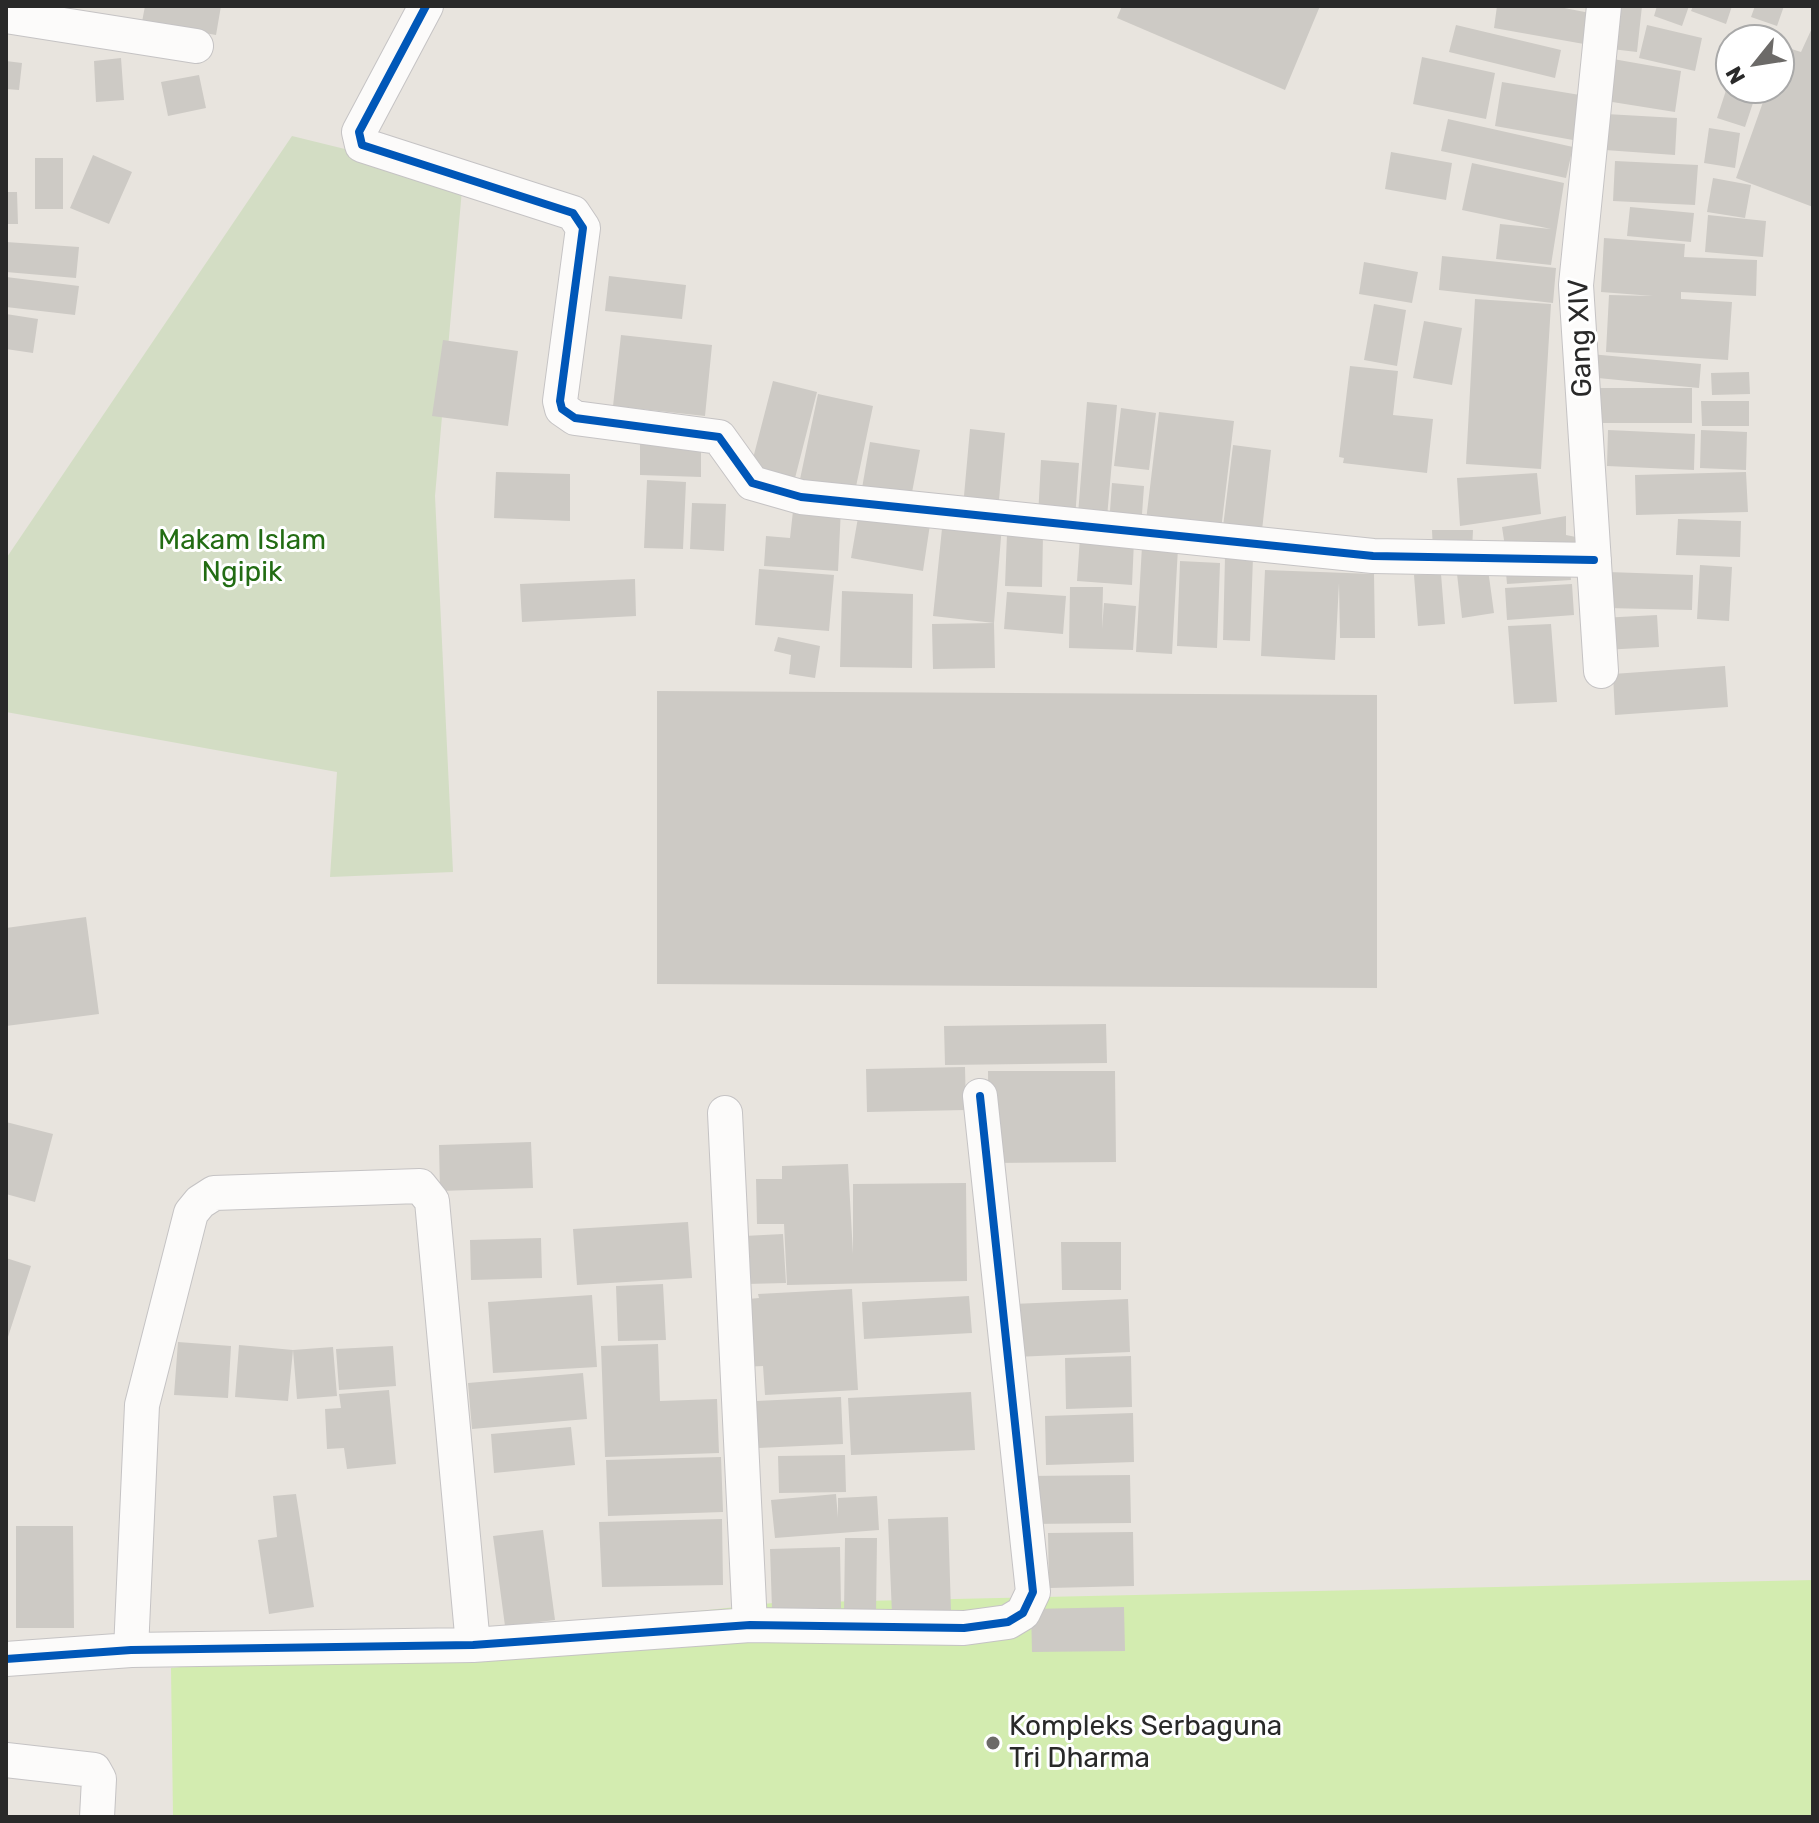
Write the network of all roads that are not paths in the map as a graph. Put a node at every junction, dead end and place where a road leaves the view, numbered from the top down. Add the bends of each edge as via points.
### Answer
1 (426, 6) edge
2 (1604, 6) edge
3 (6, 16) edge
4 (196, 46) dead end
5 (1594, 560) junction
6 (1601, 671) dead end
7 (980, 1096) dead end
8 (725, 1113) dead end
9 (750, 1625) junction
10 (473, 1645) junction
11 (131, 1650) junction
12 (6, 1659) edge
13 (6, 1760) edge
14 (97, 1817) edge

1 - 5 street via 359,138 362,145 573,213 580,220 560,401 575,418 719,437 752,483 801,497 1373,556
2 - 5 street, Gang XIV via 1576,285
3 - 4 street
5 - 6 street, Gang XIV
7 - 9 street via 1032,1601 1008,1622 964,1628
8 - 9 street
9 - 10 street
10 - 11 street
10 - 11 street via 432,1201 420,1186 214,1193 191,1213 142,1405
11 - 12 street
13 - 14 street via 94,1770 99,1779

